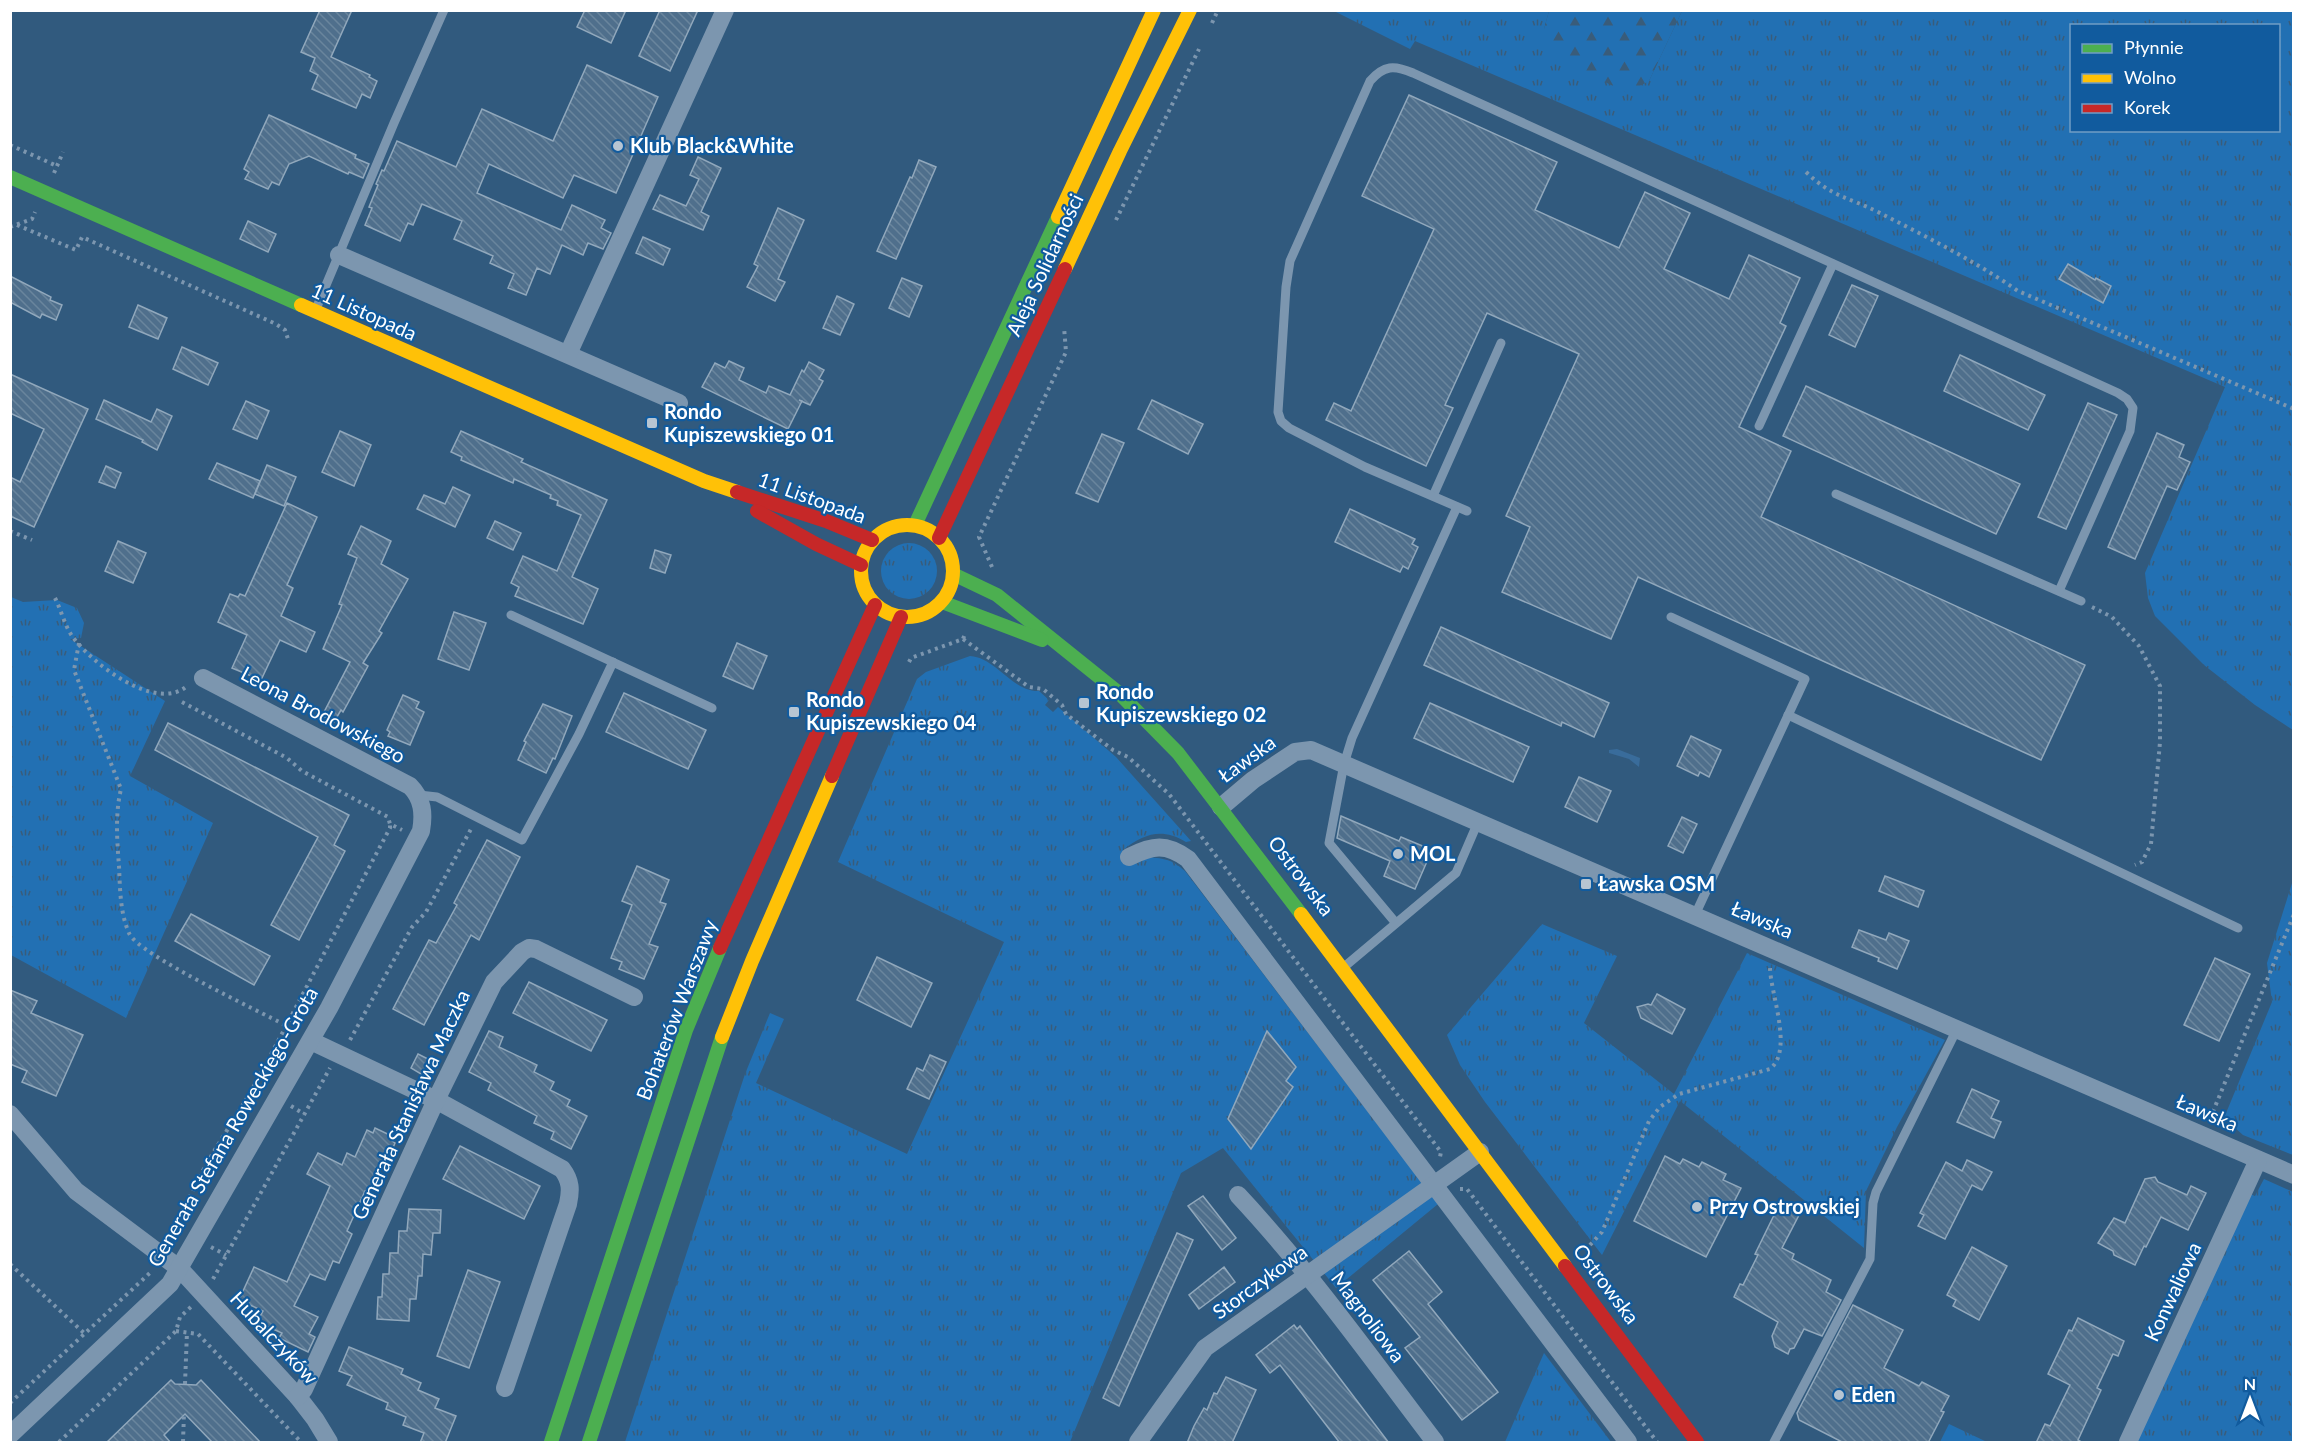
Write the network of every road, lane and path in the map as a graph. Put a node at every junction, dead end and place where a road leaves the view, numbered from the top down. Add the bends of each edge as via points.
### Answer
1 (444, 10) edge
2 (725, 10) edge
3 (1154, 10) edge
4 (1190, 10) edge
5 (1218, 10) edge
6 (1208, 32) dead end
7 (1203, 42) dead end
8 (10, 145) edge
9 (57, 166) dead end
10 (1806, 172) dead end
11 (10, 177) edge
12 (32, 219) dead end
13 (1115, 222) dead end
14 (17, 225) junction
15 (10, 228) edge
16 (339, 255) junction
17 (1833, 264) junction
18 (315, 312) junction
19 (1069, 317) dead end
20 (289, 342) dead end
21 (1501, 343) dead end
22 (568, 354) junction
23 (679, 403) dead end
24 (2294, 409) edge
25 (1759, 426) dead end
26 (704, 481) junction
27 (1836, 494) dead end
28 (1433, 496) junction
29 (1457, 507) junction
30 (1467, 511) dead end
31 (915, 525) junction
32 (10, 531) edge
33 (939, 538) junction
34 (32, 540) dead end
35 (872, 540) junction
36 (861, 565) junction
37 (953, 574) junction
38 (986, 589) junction
39 (2059, 591) junction
40 (55, 598) dead end
41 (2081, 601) joint
42 (942, 602) junction
43 (875, 605) junction
44 (974, 614) junction
45 (511, 615) dead end
46 (901, 617) junction
47 (1671, 617) dead end
48 (79, 643) junction
49 (1063, 648) junction
50 (613, 662) junction
51 (908, 664) dead end
52 (203, 678) joint
53 (182, 702) dead end
54 (712, 708) dead end
55 (1788, 715) junction
56 (1344, 764) junction
57 (419, 795) junction
58 (1221, 807) junction
59 (477, 817) junction
60 (1478, 822) junction
61 (390, 824) junction
62 (417, 838) junction
63 (1129, 857) dead end
64 (2121, 873) junction
65 (2294, 914) edge
66 (1695, 915) junction
67 (1395, 922) junction
68 (2238, 928) dead end
69 (1774, 950) junction
70 (1342, 969) junction
71 (634, 998) dead end
72 (285, 1025) junction
73 (1957, 1029) junction
74 (310, 1041) junction
75 (342, 1055) junction
76 (436, 1100) junction
77 (10, 1114) edge
78 (2203, 1136) junction
79 (1480, 1152) junction
80 (2258, 1160) junction
81 (2294, 1176) edge
82 (1434, 1184) junction
83 (1456, 1189) dead end
84 (1238, 1195) dead end
85 (179, 1231) dead end
86 (1590, 1245) dead end
87 (163, 1256) junction
88 (10, 1264) edge
89 (180, 1269) junction
90 (1308, 1275) junction
91 (203, 1294) junction
92 (176, 1331) junction
93 (187, 1332) junction
94 (85, 1334) junction
95 (185, 1384) dead end
96 (505, 1388) dead end
97 (298, 1397) junction
98 (10, 1403) edge
99 (184, 1413) dead end
100 (10, 1435) edge
101 (59, 1443) edge
102 (183, 1443) edge
103 (301, 1443) edge
104 (329, 1443) edge
105 (551, 1443) edge
106 (589, 1443) edge
107 (1138, 1443) edge
108 (1435, 1443) edge
109 (1628, 1443) edge
110 (1657, 1443) edge
111 (1697, 1443) edge
112 (1774, 1443) edge
113 (2128, 1443) edge

1 - 16 lane
2 - 22 street
3 - 31 main road, Aleja Solidarności
4 - 33 main road, Aleja Solidarności
5 - 6 path
7 - 13 path
8 - 9 path
10 - 24 path via 1843,199 1877,212 2019,291
11 - 18 main road, 11 Listopada
12 - 14 path
14 - 15 path
14 - 20 path via 76,250 82,237 276,324 285,330
16 - 18 lane
16 - 22 street
17 - 25 lane
17 - 28 lane via 1398,67 1377,73 1290,261 1278,412 1289,428
17 - 39 lane via 2127,399 2133,408 2130,431
18 - 26 main road, 11 Listopada
19 - 38 path via 1064,328 1066,352 979,537 994,573
21 - 28 lane
22 - 23 street
26 - 35 main road, 11 Listopada
26 - 36 main road, 11 Listopada
27 - 39 lane
28 - 29 lane
29 - 30 lane
29 - 56 lane via 1352,738
31 - 33 main road
31 - 35 main road via 891,527
32 - 34 path
33 - 37 main road via 948,548
35 - 36 main road
36 - 43 main road via 861,579
37 - 38 main road, Ostrowska
37 - 42 main road
38 - 49 main road, Ostrowska
39 - 41 lane
40 - 48 path
41 - 64 path via 2112,617 2139,646 2160,686 2160,742 2151,844 2142,862
42 - 44 main road, Ostrowska
42 - 46 main road via 916,617
43 - 46 main road
43 - 105 main road, Bohaterów Warszawy via 686,1030
44 - 49 main road, Ostrowska
44 - 51 path via 963,639 911,658
45 - 50 lane
46 - 106 main road via 720,1043
47 - 55 lane via 1805,679
48 - 52 path via 101,666 138,689 163,694 180,692
48 - 72 path via 74,670 121,789 117,803 120,897 129,935 162,961
49 - 58 main road, Ostrowska via 1119,693 1178,753
50 - 54 lane
50 - 59 lane via 522,840
52 - 57 street, Leona Brodowskiego via 410,786
53 - 61 path via 388,817
55 - 64 lane
55 - 66 lane
56 - 58 street, Ławska via 1311,750 1295,752
56 - 60 street, Ławska
56 - 67 lane via 1329,843
57 - 59 lane via 437,797
57 - 62 street, Generała Stefana Roweckiego-Grota via 423,817
58 - 70 main road, Ostrowska
59 - 75 path
60 - 66 street, Ławska
60 - 67 lane via 1456,873
61 - 62 path
61 - 72 path
62 - 74 street, Generała Stefana Roweckiego-Grota
63 - 82 street via 1160,847 1175,850 1188,859
64 - 68 lane
65 - 78 path
66 - 69 street, Ławska
67 - 70 lane
69 - 73 street, Ławska
69 - 86 path via 1770,970 1780,1016 1779,1056 1775,1065 1770,1070 1679,1094 1660,1107 1649,1121 1602,1232
70 - 79 main road, Ostrowska
71 - 76 street, Generała Stanisława Maczka via 529,948 494,982
72 - 85 path via 194,1189
73 - 78 street, Ławska
73 - 112 lane via 1876,1192 1869,1259
74 - 75 street
74 - 89 street, Generała Stefana Roweckiego-Grota
75 - 76 street
75 - 91 path via 334,1061
76 - 96 street via 562,1169 568,1178 568,1204
76 - 97 street, Generała Stanisława Maczka
77 - 87 street, Hubalczyków via 76,1191
78 - 80 street, Ławska
79 - 82 street
79 - 111 main road, Ostrowska
80 - 81 street, Ławska
80 - 113 street, Konwaliowa
82 - 90 street, Storczykowa
82 - 109 street
83 - 110 path via 1467,1189 1474,1197
84 - 90 street, Magnoliowa
87 - 89 street, Hubalczyków
87 - 94 path
88 - 94 path
89 - 91 street, Hubalczyków
89 - 100 street, Generała Stefana Roweckiego-Grota via 170,1284
90 - 107 street, Storczykowa via 1205,1348
90 - 108 street, Magnoliowa
91 - 92 path via 180,1317
91 - 97 street, Hubalczyków
92 - 93 path
92 - 101 path
93 - 95 path
93 - 103 path via 198,1334
94 - 98 path
97 - 104 street, Hubalczyków
99 - 102 path

